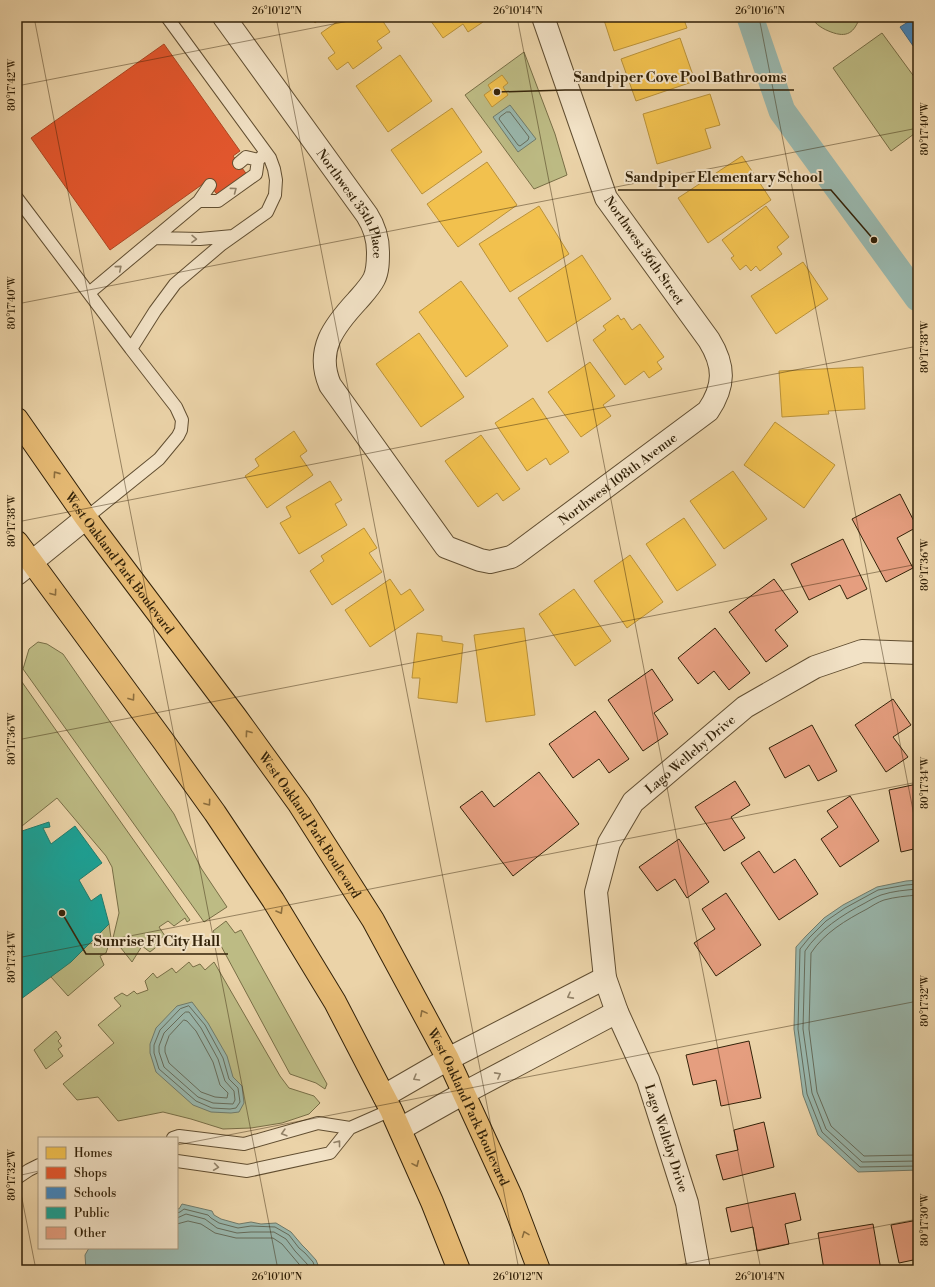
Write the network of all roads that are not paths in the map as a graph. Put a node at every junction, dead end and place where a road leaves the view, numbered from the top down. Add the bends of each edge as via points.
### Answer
1 (166, 17) edge
2 (224, 17) edge
3 (543, 17) edge
4 (262, 156) junction
5 (239, 163) dead end
6 (210, 184) dead end
7 (17, 198) edge
8 (199, 201) junction
9 (233, 236) junction
10 (155, 238) junction
11 (89, 293) junction
12 (131, 349) junction
13 (720, 364) joint
14 (17, 419) edge
15 (86, 518) junction
16 (17, 542) edge
17 (480, 560) joint
18 (24, 568) edge
19 (918, 653) edge
20 (604, 978) junction
21 (617, 1012) junction
22 (448, 1059) junction
23 (464, 1093) junction
24 (391, 1112) junction
25 (350, 1128) junction
26 (176, 1137) edge
27 (178, 1161) edge
28 (38, 1166) edge
29 (17, 1178) edge
30 (459, 1270) edge
31 (539, 1270) edge
32 (699, 1270) edge

1 - 4 lane via 219,87
2 - 17 street, Northwest 35th Place via 367,215 375,232 378,260 374,279 337,324 325,350 325,369 330,385 446,547
3 - 13 street, Northwest 36th Street via 606,198 709,340
4 - 5 lane via 246,157
8 -> 4 lane via 218,201 256,174
4 - 9 lane via 270,158 274,169 274,195 267,212
6 - 8 lane
7 - 11 lane
8 - 10 lane
10 -> 9 lane via 200,239
9 - 12 lane via 174,284
11 -> 10 lane
11 - 12 lane
12 - 15 lane via 176,408 182,420 182,430 159,459
13 - 17 street, Northwest 108th Avenue via 721,379 718,393 708,411 511,557 490,562
15 -> 14 main road, West Oakland Park Boulevard
15 - 18 street
22 -> 15 main road, West Oakland Park Boulevard via 373,920 299,804
16 - 18 main road
18 -> 24 main road via 210,807 273,900 335,1002
19 - 20 street, Lago Welleby Drive via 862,650 815,667 745,707 633,802 609,843 596,892
20 - 21 street, Lago Welleby Drive
20 -> 22 street
23 -> 21 street
21 - 32 street, Lago Welleby Drive via 648,1080 688,1203
22 - 23 main road, West Oakland Park Boulevard
22 -> 24 street
23 - 24 street
31 -> 23 main road, West Oakland Park Boulevard via 511,1196
24 - 25 lane
24 -> 30 main road via 432,1202
25 -> 26 lane via 318,1123 244,1144
27 -> 25 lane via 247,1171 330,1153
28 - 29 lane

